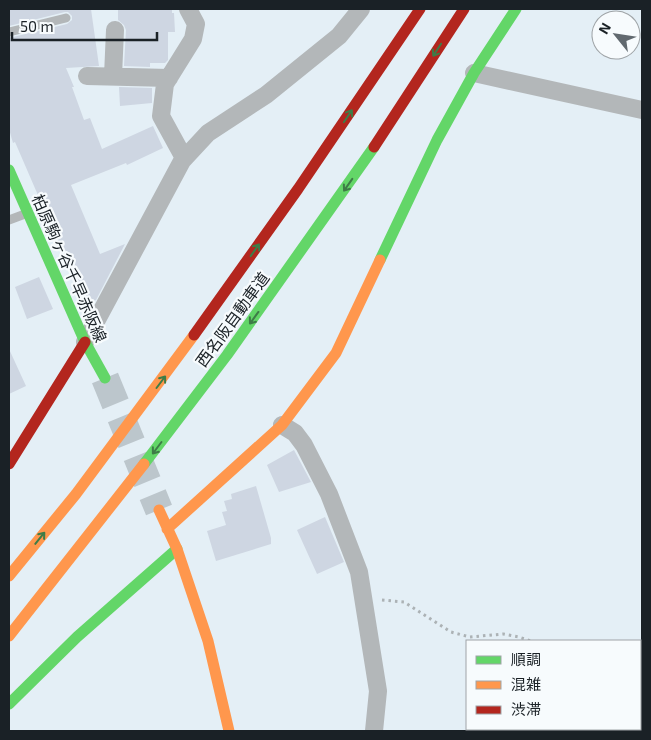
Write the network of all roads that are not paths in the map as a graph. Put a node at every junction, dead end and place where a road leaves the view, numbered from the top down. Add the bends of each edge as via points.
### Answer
1 (188, 9) edge
2 (361, 9) edge
3 (420, 9) edge
4 (464, 9) edge
5 (516, 9) edge
6 (66, 18) dead end
7 (115, 30) dead end
8 (9, 32) edge
9 (474, 73) junction
10 (87, 76) dead end
11 (113, 76) junction
12 (169, 78) junction
13 (642, 110) edge
14 (184, 158) junction
15 (9, 170) edge
16 (28, 212) junction
17 (9, 220) edge
18 (85, 342) junction
19 (105, 378) tunnel mouth
20 (282, 425) junction
21 (9, 464) edge
22 (159, 510) tunnel mouth
23 (167, 529) junction
24 (178, 549) junction
25 (9, 576) edge
26 (9, 636) edge
27 (9, 704) edge
28 (229, 731) edge
29 (374, 731) edge

1 - 12 street via 196,24 193,39
2 - 14 street via 339,36 266,95 208,133
25 -> 3 main road, 西名阪自動車道 via 166,374
4 -> 26 main road, 西名阪自動車道 via 359,170 227,355
5 - 9 main road
6 - 8 lane
7 - 11 street
9 - 13 street
9 - 20 main road via 436,140 336,353
10 - 11 street
11 - 12 street
12 - 14 street via 165,84 161,116
14 - 18 street
15 - 16 main road, 柏原駒ヶ谷千早赤阪線
16 - 17 lane
16 - 18 main road, 柏原駒ヶ谷千早赤阪線
18 - 19 main road, 柏原駒ヶ谷千早赤阪線
18 - 21 main road
20 - 23 main road
20 - 29 street via 295,433 304,445 329,494 359,572 378,691
22 - 23 main road
23 - 24 main road
24 - 27 main road via 77,637
24 - 28 main road via 208,641

